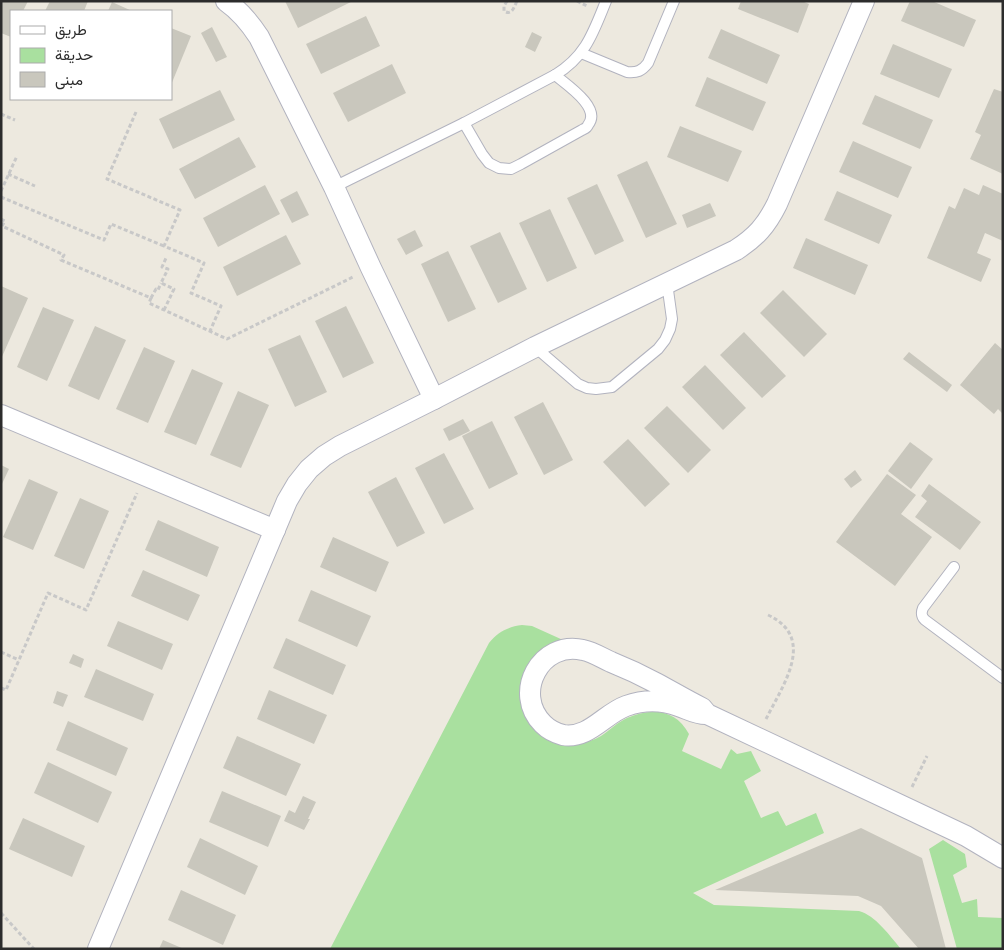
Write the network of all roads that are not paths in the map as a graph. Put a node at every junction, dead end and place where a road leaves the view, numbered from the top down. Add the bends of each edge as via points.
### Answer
1 (226, 1) edge
2 (606, 1) edge
3 (674, 1) edge
4 (864, 1) edge
5 (581, 53) junction
6 (555, 75) junction
7 (464, 123) junction
8 (334, 187) junction
9 (667, 283) junction
10 (535, 347) junction
11 (434, 399) junction
12 (1, 415) edge
13 (275, 530) junction
14 (954, 567) dead end
15 (1003, 678) edge
16 (707, 714) junction
17 (1003, 858) edge
18 (98, 949) edge

1 - 8 street via 249,22 259,38
2 - 5 lane
3 - 5 lane via 648,63 639,72 627,72
4 - 9 street via 770,218 761,231 736,250
5 - 6 lane
6 - 7 lane
6 - 7 lane via 584,101 592,117 582,130 522,164 511,169 489,163
7 - 8 lane
8 - 11 street
9 - 10 street
9 - 10 lane via 672,319 665,340 612,387 596,389 578,384
10 - 11 street
11 - 13 street via 324,456 297,484
12 - 13 street
13 - 18 street
14 - 15 lane via 923,608 922,617
16 - 16 street via 702,708 643,676 583,650 571,649 549,656 533,675 530,688 532,707 541,722 563,734 583,733 626,706 653,701
16 - 17 street via 966,836

